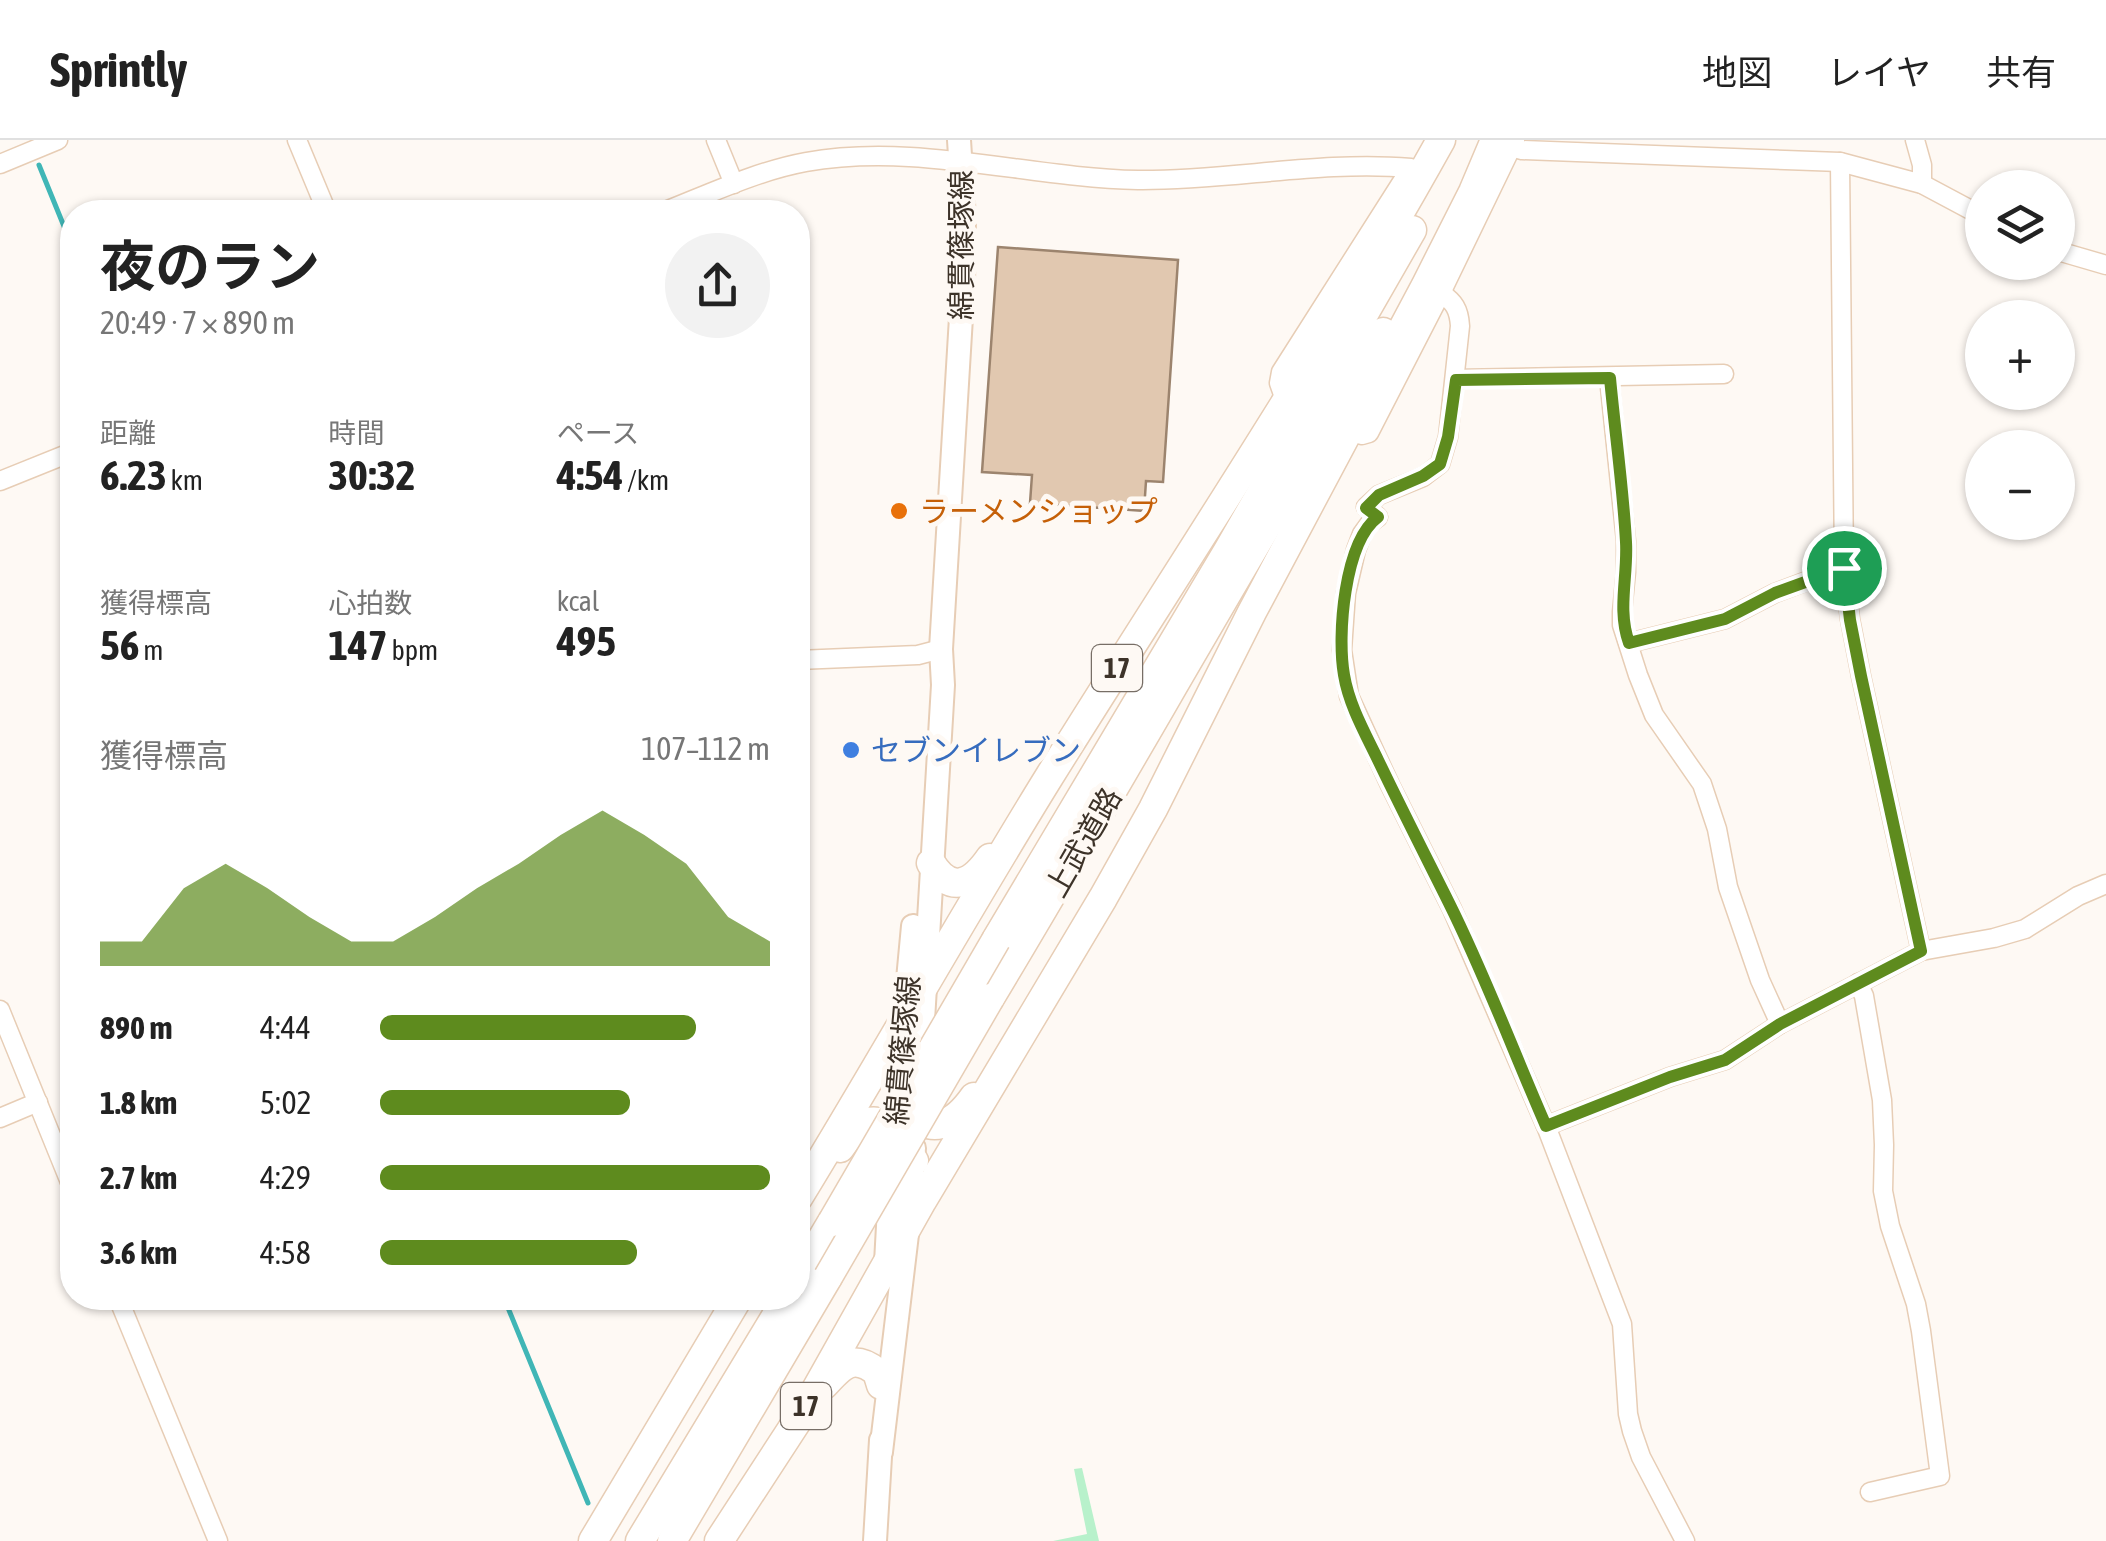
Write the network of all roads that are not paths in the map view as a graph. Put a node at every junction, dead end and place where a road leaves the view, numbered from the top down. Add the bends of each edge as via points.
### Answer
1 (58, 140) edge
2 (297, 140) edge
3 (716, 140) edge
4 (1426, 140) edge
5 (1441, 140) edge
6 (1460, 140) edge
7 (1916, 140) edge
8 (1502, 142) edge
9 (960, 151) edge
10 (1840, 162) junction
11 (0, 164) edge
12 (1411, 168) junction
13 (734, 184) junction
14 (1922, 184) junction
15 (322, 200) edge
16 (693, 200) edge
17 (1965, 207) edge
18 (2075, 256) edge
19 (2106, 266) edge
20 (1441, 293) junction
21 (1724, 374) dead end
22 (1610, 378) junction
23 (1456, 380) junction
24 (1285, 400) junction
25 (1350, 432) junction
26 (60, 457) edge
27 (0, 481) edge
28 (1844, 568) junction
29 (1629, 643) junction
30 (810, 648) edge
31 (941, 649) junction
32 (810, 660) edge
33 (1047, 781) junction
34 (931, 863) junction
35 (2106, 884) edge
36 (1921, 951) junction
37 (1858, 983) junction
38 (925, 986) junction
39 (0, 1010) edge
40 (1037, 1011) junction
41 (903, 1023) junction
42 (1780, 1024) junction
43 (898, 1086) joint
44 (38, 1102) junction
45 (0, 1118) edge
46 (905, 1124) junction
47 (1546, 1126) junction
48 (60, 1156) edge
49 (914, 1161) joint
50 (810, 1178) edge
51 (810, 1184) edge
52 (908, 1226) junction
53 (810, 1260) edge
54 (886, 1266) junction
55 (810, 1308) edge
56 (123, 1310) edge
57 (730, 1310) edge
58 (780, 1310) edge
59 (809, 1310) edge
60 (881, 1385) junction
61 (805, 1409) junction
62 (880, 1452) junction
63 (1870, 1492) dead end
64 (591, 1530) edge
65 (729, 1539) edge
66 (218, 1541) edge
67 (640, 1541) edge
68 (672, 1541) edge
69 (875, 1541) edge
70 (1685, 1541) edge

1 - 11 street
2 - 15 street
3 - 13 street
4 - 12 street
5 - 24 highway, 17
6 - 53 highway, 上武道路 / 17, bridge
7 - 14 street
8 - 10 street via 1522,150
8 - 20 street
8 - 25 highway, 17
8 - 55 highway, 上武道路 / 17, bridge via 1322,432
9 - 12 street via 1090,178 1139,180
9 - 13 street via 804,162
9 - 31 main road, 綿貫篠塚線 via 964,284
10 - 14 street
10 - 28 street
12 - 24 street via 1281,372
13 - 16 street
14 - 17 street
18 - 19 street
20 - 23 street via 1459,313
20 - 25 street via 1369,433
21 - 22 street
22 - 23 street
22 - 29 street via 1626,541 1622,625
23 - 47 street via 1440,464 1366,508 1378,517 1356,550 1342,627 1344,674 1356,715 1452,909
24 - 33 highway, 17
25 - 40 highway, 17 via 1152,809
26 - 27 street
28 - 29 street via 1725,619
28 - 36 street
29 - 42 street via 1654,715 1702,784 1728,888
30 - 31 street
31 - 32 street via 918,656
31 - 34 main road, 綿貫篠塚線
31 - 41 main road, 綿貫篠塚線 via 930,684
33 - 34 highway via 970,880 950,882
33 - 38 highway, 17
34 - 38 main road, 綿貫篠塚線
35 - 36 street via 2025,929
36 - 37 street
37 - 42 street
37 - 63 street via 1882,1100 1882,1192 1922,1331 1940,1476
38 - 41 highway, 17
38 - 46 main road, 綿貫篠塚線
39 - 44 street
40 - 46 highway via 958,1116 936,1125
40 - 52 highway, 17
41 - 43 main road, 綿貫篠塚線
41 - 50 highway, 17
42 - 47 street via 1725,1060
43 - 46 highway
44 - 45 street
44 - 48 street
46 - 49 highway
46 - 51 highway via 857,1125
46 - 54 main road, 綿貫篠塚線
47 - 70 street via 1622,1324 1628,1414 1641,1457
49 - 52 main road, 綿貫篠塚線
52 - 54 highway, 17
52 - 62 main road, 綿貫篠塚線
54 - 60 main road, 綿貫篠塚線
54 - 61 highway, 17
56 - 66 street
57 - 64 highway
58 - 67 highway, 17
59 - 68 highway, 上武道路 / 17, bridge
60 - 61 highway via 873,1368 846,1364
60 - 62 main road, 綿貫篠塚線
61 - 65 highway, 17
62 - 69 main road, 綿貫篠塚線

